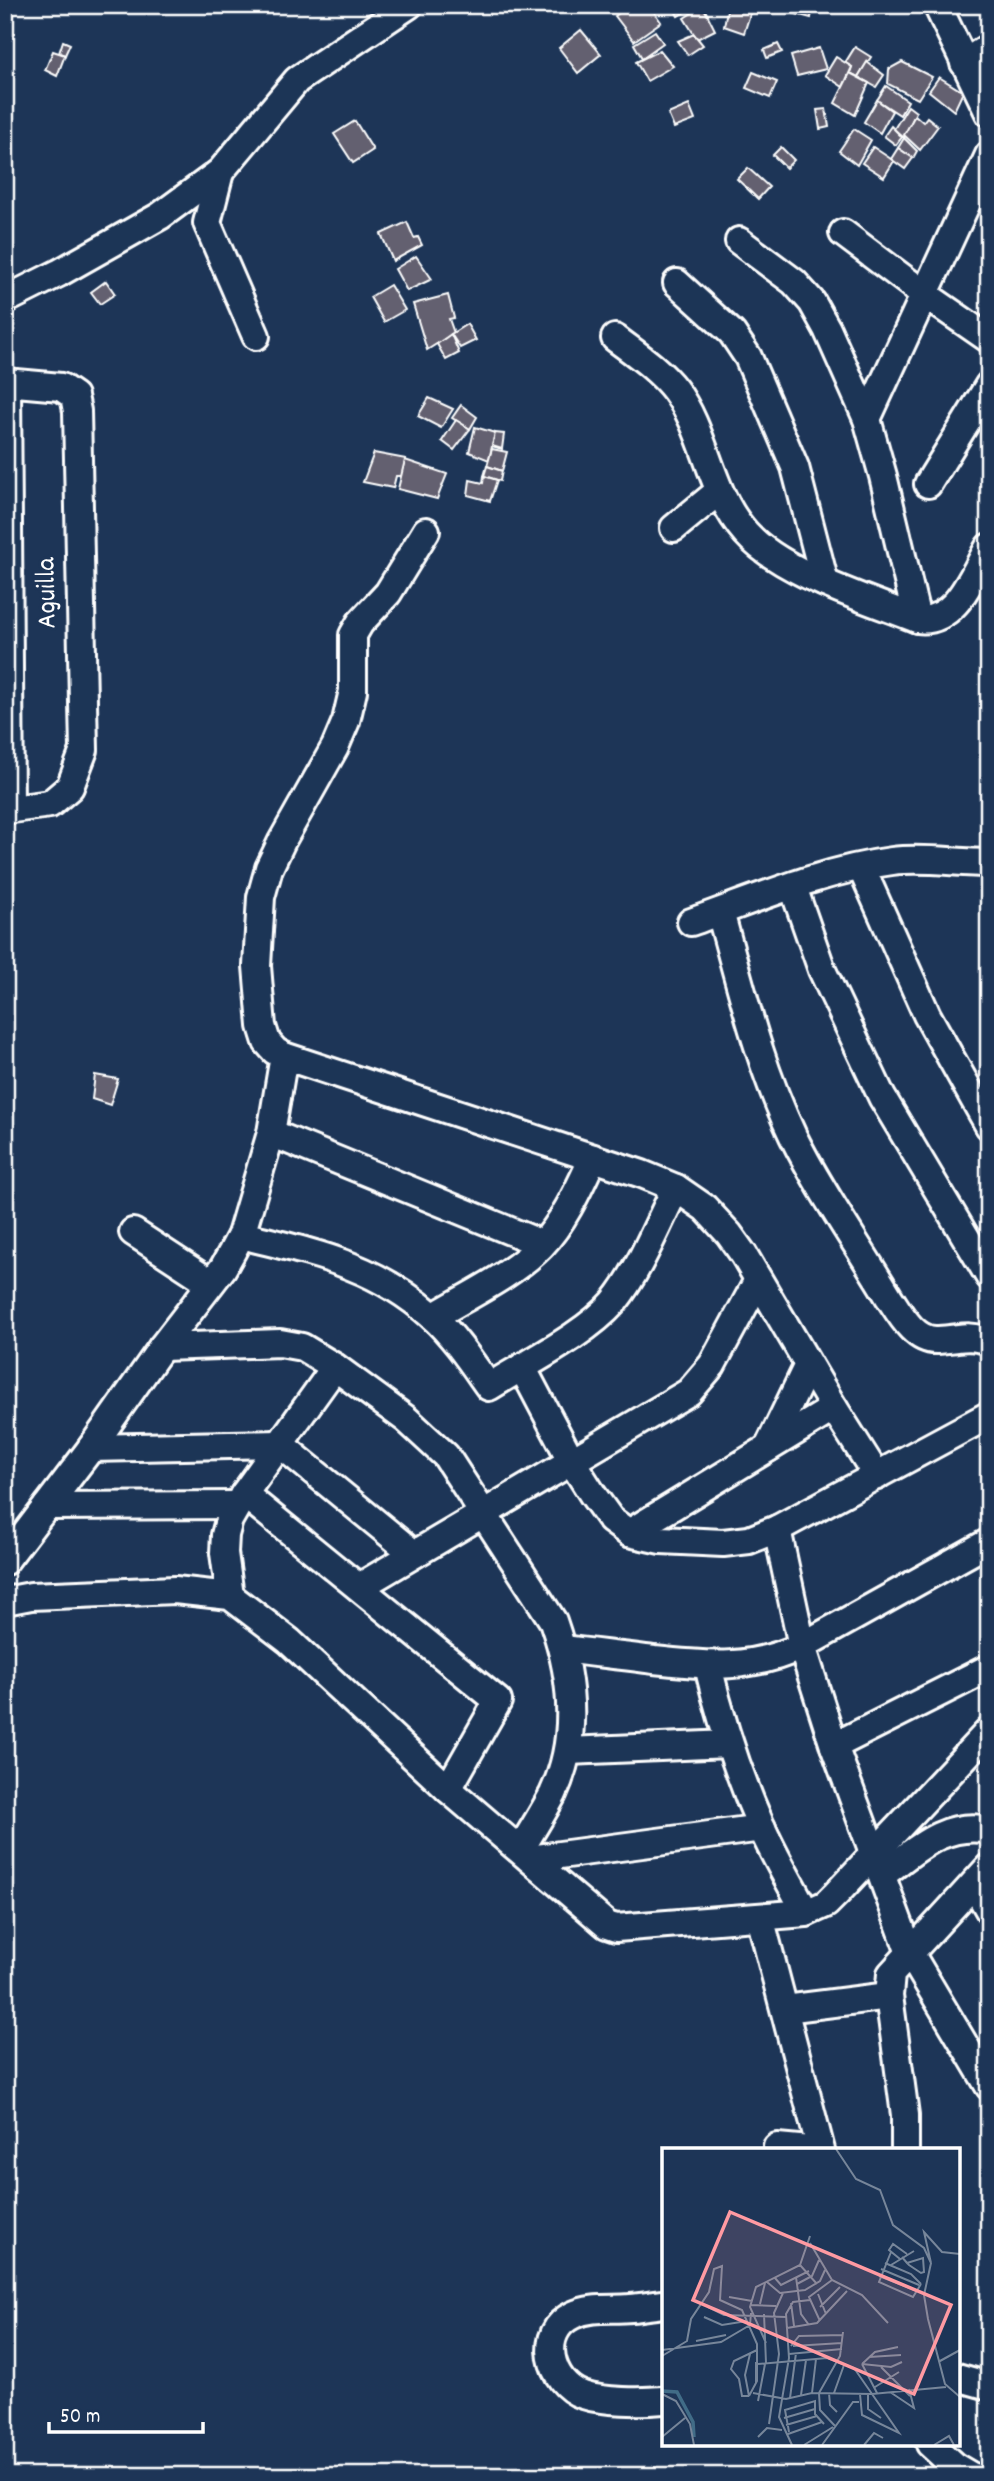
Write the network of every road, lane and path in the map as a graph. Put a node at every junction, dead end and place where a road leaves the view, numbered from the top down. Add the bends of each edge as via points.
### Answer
1 (409, 5) edge
2 (937, 5) edge
3 (989, 47) edge
4 (964, 63) junction
5 (989, 113) edge
6 (989, 155) edge
7 (220, 172) junction
8 (843, 233) dead end
9 (739, 242) dead end
10 (677, 283) dead end
11 (924, 294) junction
12 (5, 300) edge
13 (256, 336) dead end
14 (615, 338) dead end
15 (989, 339) edge
16 (6, 382) edge
17 (989, 385) edge
18 (867, 419) junction
19 (928, 484) dead end
20 (719, 491) junction
21 (674, 528) dead end
22 (426, 531) dead end
23 (989, 547) edge
24 (825, 583) junction
25 (916, 619) junction
26 (8, 810) edge
27 (989, 863) edge
28 (861, 867) junction
29 (793, 887) junction
30 (720, 912) junction
31 (691, 922) dead end
32 (284, 1056) junction
33 (989, 1126) edge
34 (271, 1133) junction
35 (593, 1158) junction
36 (676, 1188) junction
37 (133, 1232) dead end
38 (241, 1235) junction
39 (542, 1244) junction
40 (989, 1276) edge
41 (758, 1280) junction
42 (211, 1283) junction
43 (433, 1317) junction
44 (989, 1341) edge
45 (162, 1347) junction
46 (808, 1365) junction
47 (335, 1367) junction
48 (522, 1367) junction
49 (834, 1408) junction
50 (989, 1415) edge
51 (280, 1444) junction
52 (91, 1447) junction
53 (768, 1448) junction
54 (572, 1462) junction
55 (877, 1476) junction
56 (240, 1499) junction
57 (47, 1506) junction
58 (484, 1513) junction
59 (777, 1529) junction
60 (629, 1533) junction
61 (989, 1542) edge
62 (414, 1554) junction
63 (5, 1561) edge
64 (359, 1587) junction
65 (230, 1596) junction
66 (5, 1601) edge
67 (803, 1646) junction
68 (563, 1649) junction
69 (708, 1665) junction
70 (989, 1668) edge
71 (989, 1731) edge
72 (729, 1744) junction
73 (834, 1746) junction
74 (568, 1751) junction
75 (448, 1789) junction
76 (762, 1828) junction
77 (989, 1830) edge
78 (525, 1854) junction
79 (878, 1864) junction
80 (981, 1875) edge
81 (989, 1910) edge
82 (806, 1913) junction
83 (760, 1917) junction
84 (910, 1954) junction
85 (889, 1996) junction
86 (785, 2010) junction
87 (989, 2086) edge
88 (777, 2147) dead end
89 (788, 2148) edge
90 (820, 2148) edge
91 (905, 2148) edge
92 (662, 2304) edge
93 (959, 2378) edge
94 (989, 2386) edge
95 (662, 2400) edge
96 (932, 2446) edge
97 (971, 2476) edge

1 - 7 street via 297,80
2 - 4 street
3 - 4 street
4 - 5 street
6 - 11 street
7 - 12 street via 160,216
7 - 13 street via 207,223
8 - 11 street
9 - 18 street via 794,282 812,302
10 - 24 street via 732,333 748,357 795,467
11 - 15 street
11 - 18 street
14 - 20 street via 660,372 676,391
16 - 26 street
16 - 26 street, Aguilla via 61,387 74,396 84,750 70,788 50,804
17 - 19 street
18 - 25 street
20 - 21 street
20 - 24 street via 747,535
22 - 32 street via 401,575 354,635 353,691 346,721 282,841 261,897 257,966 261,1018 267,1042
23 - 25 street via 949,610 927,621
24 - 25 street
27 - 28 street via 929,859
28 - 29 street
28 - 33 street via 927,1015
29 - 30 street
29 - 40 street via 822,970 882,1097
30 - 31 street
30 - 44 street via 760,1051 794,1138 889,1297 922,1336 935,1341 971,1336
32 - 34 street
32 - 35 street
34 - 38 street
34 - 39 street
35 - 36 street
35 - 39 street via 573,1199
36 - 41 street via 705,1208 729,1234
36 - 48 street via 613,1302 596,1319
37 - 42 street
38 - 42 street
38 - 43 street via 353,1266 380,1278
39 - 43 street via 519,1265
41 - 46 street
41 - 54 street via 700,1381 671,1405
42 - 45 street
43 - 48 street via 489,1387
45 - 47 street via 280,1343 302,1347
45 - 52 street
46 - 49 street
46 - 53 street
47 - 51 street
47 - 58 street via 428,1437
48 - 54 street
49 - 53 street
49 - 55 street
50 - 55 street
51 - 52 street
51 - 56 street
51 - 62 street
52 - 57 street
53 - 60 street
54 - 58 street
54 - 60 street via 611,1520
55 - 59 street
56 - 57 street
56 - 64 street
56 - 65 street via 225,1535
57 - 63 street
58 - 62 street
58 - 68 street via 553,1621
59 - 60 street via 749,1540 723,1543
59 - 67 street
61 - 67 street
62 - 64 street
64 - 75 street via 498,1701
65 - 66 street via 175,1590
65 - 75 street via 289,1641
67 - 69 street via 761,1661
67 - 73 street
68 - 69 street
68 - 74 street via 572,1712
69 - 72 street
70 - 73 street
71 - 79 street
72 - 74 street
72 - 76 street
73 - 79 street
74 - 78 street
75 - 78 street
76 - 78 street
76 - 82 street
77 - 79 street via 951,1830
78 - 83 street via 616,1928
79 - 82 street via 826,1904
79 - 84 street
80 - 81 street
80 - 84 street
82 - 83 street
83 - 86 street
84 - 85 street via 891,1974
84 - 87 street
85 - 86 street
85 - 91 street
86 - 90 street
88 - 89 street
92 - 95 street via 595,2308 571,2316 558,2327 549,2346 552,2364 565,2384 582,2395
93 - 94 street
96 - 97 street

